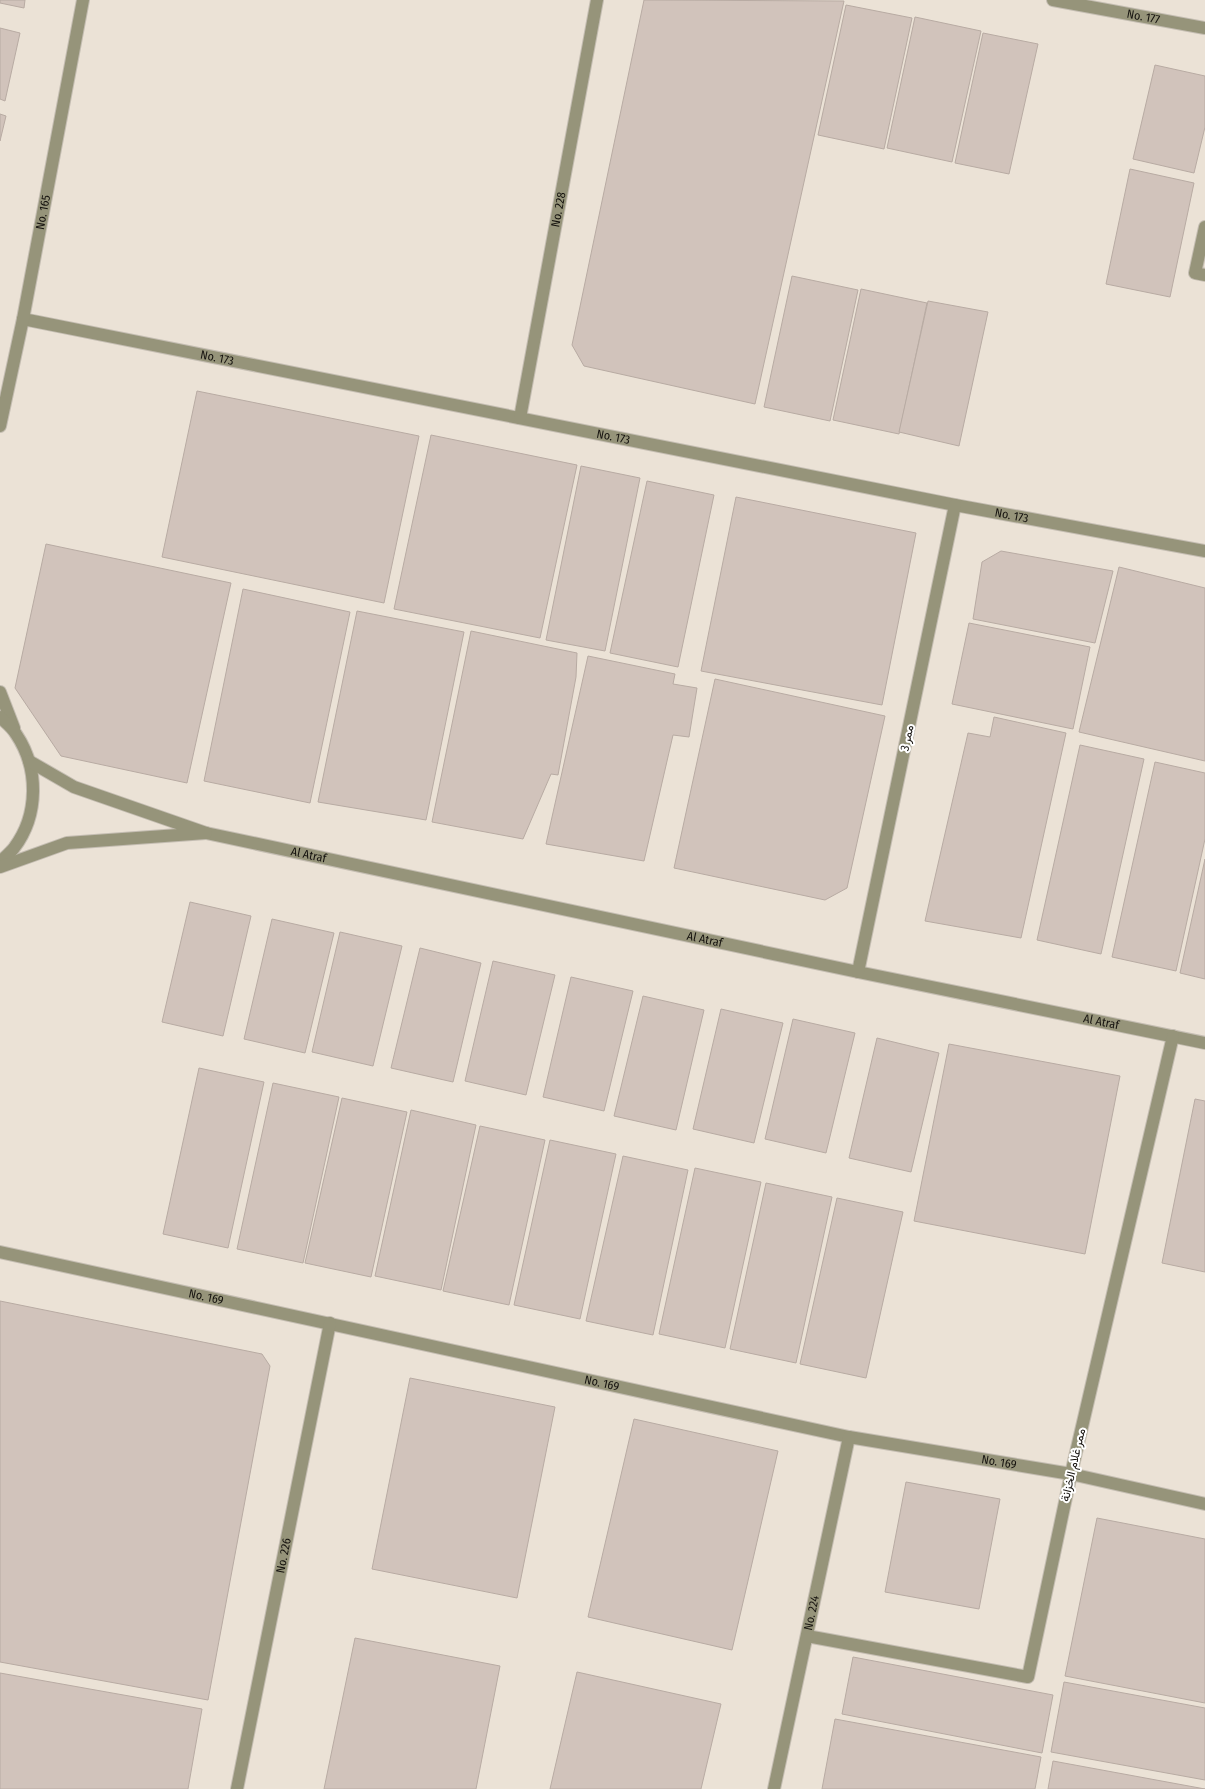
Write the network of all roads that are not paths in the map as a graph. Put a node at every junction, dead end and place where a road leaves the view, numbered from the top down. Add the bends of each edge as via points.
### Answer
1 (83, 0) edge
2 (597, 0) edge
3 (1053, 0) edge
4 (1205, 28) edge
5 (1205, 227) edge
6 (1205, 275) edge
7 (23, 319) junction
8 (520, 418) junction
9 (0, 426) edge
10 (955, 505) junction
11 (1205, 551) edge
12 (0, 692) edge
13 (0, 717) edge
14 (16, 733) junction
15 (29, 761) junction
16 (206, 833) junction
17 (0, 862) edge
18 (0, 867) edge
19 (858, 972) junction
20 (1172, 1036) junction
21 (1205, 1043) edge
22 (0, 1252) edge
23 (330, 1323) junction
24 (849, 1437) junction
25 (1071, 1474) junction
26 (1205, 1504) edge
27 (807, 1636) junction
28 (237, 1789) edge
29 (774, 1789) edge

1 - 7 street, No. 165
2 - 8 street, No. 228
3 - 4 street, No. 177
5 - 6 street via 1195,273
7 - 8 street, No. 173
7 - 9 street, No. 165
8 - 10 street, No. 173
10 - 11 street, No. 173
10 - 19 street, ممر 3
12 - 14 street
13 - 14 street
14 - 15 street
15 - 16 street via 74,787
15 - 17 street via 34,791 28,821 14,848
16 - 18 street via 67,843
16 - 19 street, Al Atraf
19 - 20 street, Al Atraf
20 - 21 street, Al Atraf
20 - 25 street, ممر غلام الخزانة
22 - 23 street, No. 169
23 - 24 street, No. 169
23 - 28 street, No. 226
24 - 25 street, No. 169
24 - 27 street, No. 224
25 - 26 street, No. 169
25 - 27 street, ممر غلام الخزانة via 1028,1677
27 - 29 street, No. 224

